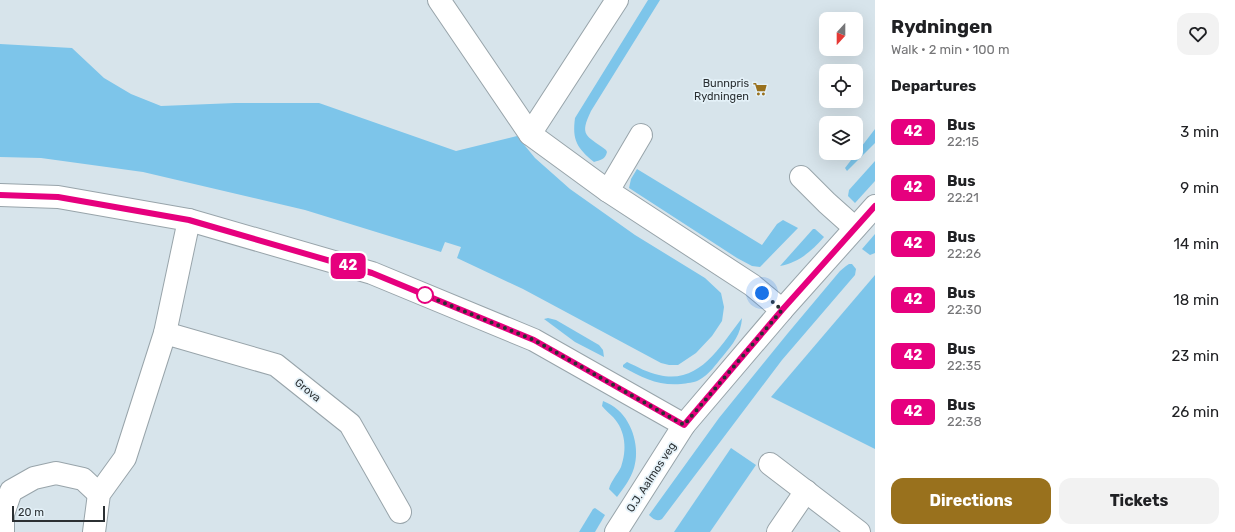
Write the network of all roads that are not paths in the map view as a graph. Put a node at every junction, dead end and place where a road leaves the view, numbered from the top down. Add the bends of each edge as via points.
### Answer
1 (439, 0) edge
2 (617, 0) edge
3 (530, 134) junction
4 (641, 135) dead end
5 (801, 177) dead end
6 (608, 191) junction
7 (0, 195) edge
8 (875, 206) edge
9 (189, 220) junction
10 (855, 228) junction
11 (782, 310) junction
12 (165, 333) junction
13 (684, 425) junction
14 (770, 464) dead end
15 (6, 489) edge
16 (806, 491) junction
17 (99, 494) junction
18 (400, 512) dead end
19 (3, 532) edge
20 (94, 532) edge
21 (616, 532) edge
22 (778, 532) edge
23 (859, 532) edge

1 - 3 street
2 - 3 street
3 - 6 street
4 - 6 street
5 - 10 street via 826,204
6 - 11 street via 752,285
7 - 9 street via 58,197
8 - 10 street, O.J. Aalmos veg
9 - 12 street
9 - 13 street via 372,273 527,337
10 - 11 street, O.J. Aalmos veg
11 - 13 street, O.J. Aalmos veg
12 - 17 street via 125,458
12 - 18 street, Grova via 276,365 350,424
13 - 21 street, O.J. Aalmos veg
14 - 16 street
15 - 17 street via 56,473 83,479
15 - 19 street
16 - 22 street
16 - 23 street
17 - 20 street

